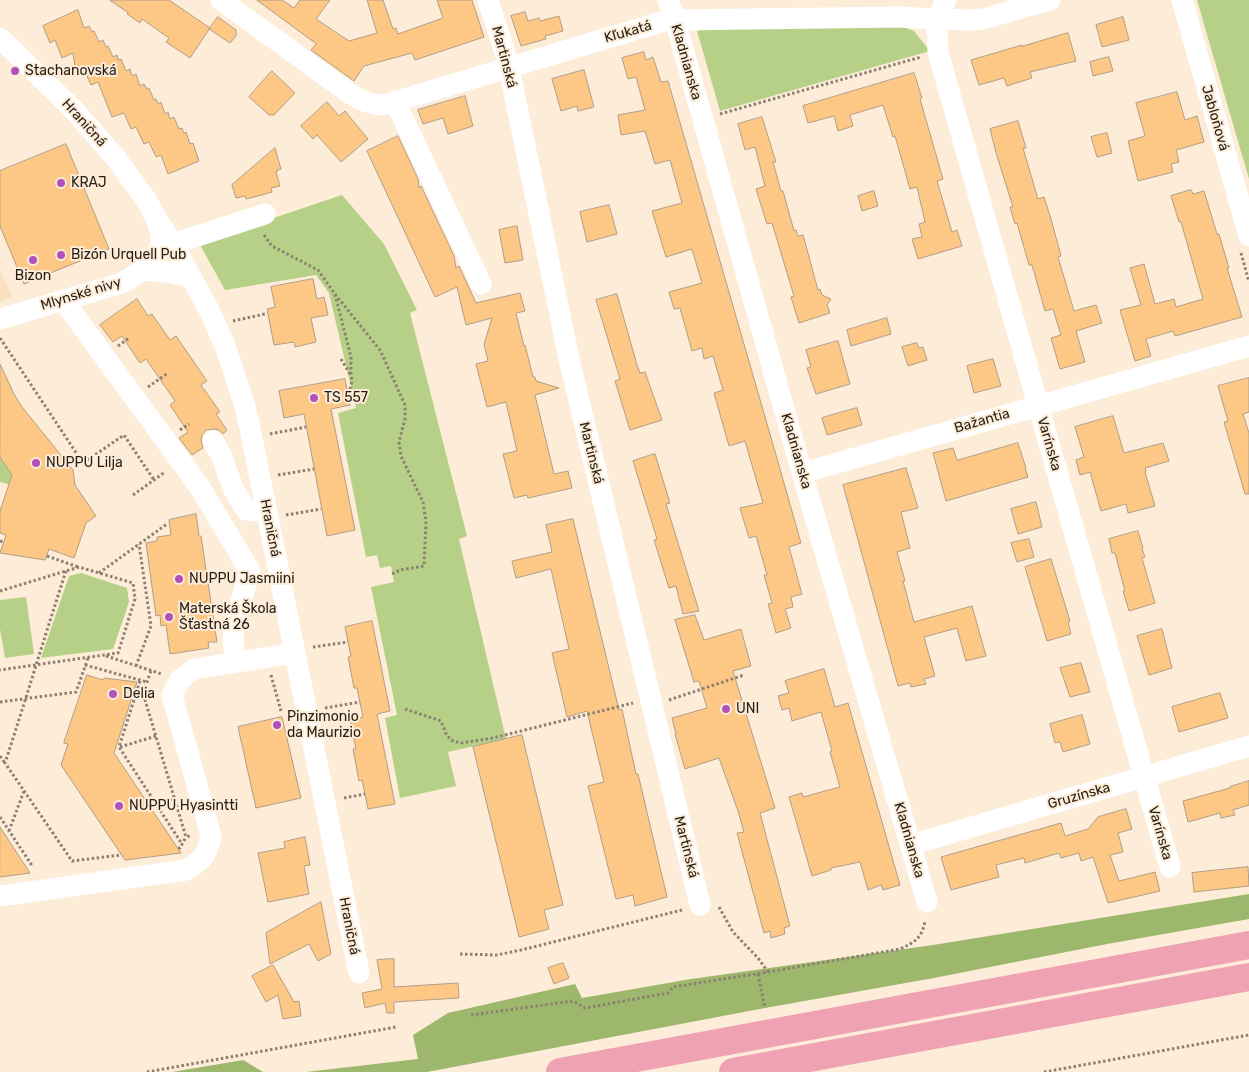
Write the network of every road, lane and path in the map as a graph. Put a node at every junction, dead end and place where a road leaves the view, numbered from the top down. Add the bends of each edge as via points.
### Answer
1 (221, 0) edge
2 (488, 0) edge
3 (668, 0) edge
4 (1050, 0) edge
5 (1182, 0) edge
6 (942, 9) edge
7 (675, 20) junction
8 (0, 38) edge
9 (926, 56) dead end
10 (509, 68) junction
11 (395, 101) junction
12 (718, 114) dead end
13 (258, 216) joint
14 (156, 218) junction
15 (1249, 236) edge
16 (173, 244) junction
17 (142, 270) junction
18 (191, 277) junction
19 (481, 284) dead end
20 (335, 294) junction
21 (63, 300) junction
22 (265, 314) dead end
23 (0, 319) edge
24 (233, 321) dead end
25 (0, 338) edge
26 (1249, 346) edge
27 (341, 359) dead end
28 (351, 374) junction
29 (350, 389) dead end
30 (1038, 405) junction
31 (306, 428) dead end
32 (267, 435) dead end
33 (213, 441) dead end
34 (181, 462) junction
35 (314, 469) dead end
36 (802, 472) junction
37 (275, 476) dead end
38 (154, 480) junction
39 (133, 495) dead end
40 (321, 509) dead end
41 (275, 513) junction
42 (167, 524) dead end
43 (139, 544) junction
44 (47, 556) dead end
45 (79, 567) junction
46 (66, 571) junction
47 (99, 573) junction
48 (392, 574) dead end
49 (0, 591) edge
50 (348, 642) dead end
51 (302, 651) junction
52 (104, 656) junction
53 (88, 658) junction
54 (236, 662) junction
55 (36, 665) junction
56 (85, 665) junction
57 (136, 666) junction
58 (268, 668) dead end
59 (0, 670) edge
60 (151, 671) junction
61 (744, 675) dead end
62 (180, 680) junction
63 (140, 681) junction
64 (147, 682) junction
65 (26, 699) junction
66 (0, 702) edge
67 (360, 702) dead end
68 (651, 702) junction
69 (322, 709) dead end
70 (405, 709) dead end
71 (281, 711) dead end
72 (353, 734) dead end
73 (156, 736) junction
74 (328, 738) dead end
75 (1249, 746) edge
76 (119, 747) junction
77 (0, 756) edge
78 (5, 763) junction
79 (1144, 777) junction
80 (24, 790) junction
81 (365, 794) dead end
82 (175, 798) junction
83 (341, 798) dead end
84 (159, 809) junction
85 (0, 817) edge
86 (210, 829) junction
87 (9, 831) junction
88 (186, 837) junction
89 (182, 844) junction
90 (910, 845) junction
91 (178, 848) dead end
92 (121, 855) dead end
93 (33, 867) dead end
94 (1170, 867) dead end
95 (0, 896) edge
96 (927, 902) joint
97 (700, 905) junction
98 (1249, 945) edge
99 (460, 954) dead end
100 (768, 972) junction
101 (359, 973) dead end
102 (758, 974) junction
103 (1249, 978) edge
104 (765, 1008) dead end
105 (471, 1015) dead end
106 (396, 1027) dead end
107 (1249, 1035) edge
108 (147, 1072) edge
109 (560, 1072) edge
110 (733, 1072) edge
111 (1044, 1072) edge

1 - 11 street, Kľukatá via 359,99 376,105
2 - 10 street, Martinská
3 - 7 street, Kladnianska
4 - 6 street, Kľukatá via 983,19 970,20
5 - 15 street, Jabloňová
6 - 7 street, Kľukatá via 900,17
6 - 30 street, Varínska via 937,30 940,58
7 - 10 street, Kľukatá
7 - 36 street, Kladnianska
8 - 14 street, Hraničná via 73,109 114,156
9 - 12 path
10 - 11 street, Kľukatá
10 - 68 street, Martinská via 568,359
11 - 19 street
13 - 16 street
13 - 20 path via 272,246 318,270
14 - 16 street, Hraničná
14 - 17 street, Hraničná via 161,241 159,249
16 - 18 street, Hraničná
17 - 18 street
17 - 21 street, Mlynské nivy via 122,283
18 - 41 street, Hraničná via 226,348
20 - 28 path via 351,358
20 - 48 path via 380,350 405,405 399,442 401,456 423,502 426,522 424,566
21 - 23 street, Mlynské nivy
21 - 34 street
22 - 24 path
25 - 38 path via 83,463 124,435
26 - 30 street, Bažantia
27 - 28 path
28 - 29 path
30 - 36 street, Bažantia
30 - 79 street, Varínska
31 - 32 path
33 - 41 street via 246,510
34 - 38 path
34 - 54 street via 250,571 234,624
35 - 37 path
36 - 90 street, Kladnianska
38 - 39 path
40 - 41 path
41 - 51 street, Hraničná
42 - 43 path
43 - 47 path
43 - 57 path via 151,626
44 - 45 path
45 - 46 path
45 - 47 path
46 - 49 path
46 - 55 path
47 - 52 path via 133,583 135,600 118,653
50 - 51 path
51 - 54 street
51 - 101 street, Hraničná
52 - 53 path
52 - 57 path
53 - 55 path
53 - 56 path
54 - 62 street via 194,669
55 - 59 path
55 - 65 path
56 - 63 path
56 - 65 path via 76,692
57 - 60 path
58 - 71 path
60 - 62 path
60 - 64 path
61 - 68 path
62 - 86 street via 172,696
63 - 64 path
63 - 76 path
64 - 73 path via 143,693
65 - 66 path
65 - 78 path
67 - 69 path
68 - 70 path via 461,743 447,736 441,720
68 - 97 street, Martinská
72 - 74 path
73 - 76 path
73 - 82 path
75 - 79 street, Gruzínska
76 - 84 path
77 - 78 path
78 - 80 path
79 - 90 street, Gruzínska
79 - 94 street, Varínska
80 - 87 path
80 - 92 path via 72,861
81 - 83 path
82 - 84 path
82 - 88 path
84 - 89 path
85 - 87 path
86 - 88 path
86 - 95 street via 208,850 199,863 186,870
87 - 93 path
88 - 89 path
89 - 91 path
90 - 96 street, Kladnianska
96 - 100 path via 923,930 915,942 900,949
97 - 99 path via 497,955
97 - 100 path via 718,906 733,932
98 - 109 highway
100 - 102 path
102 - 104 path
102 - 105 path via 673,987 668,993 585,1008 573,1001
103 - 110 highway
106 - 108 path
107 - 111 path

